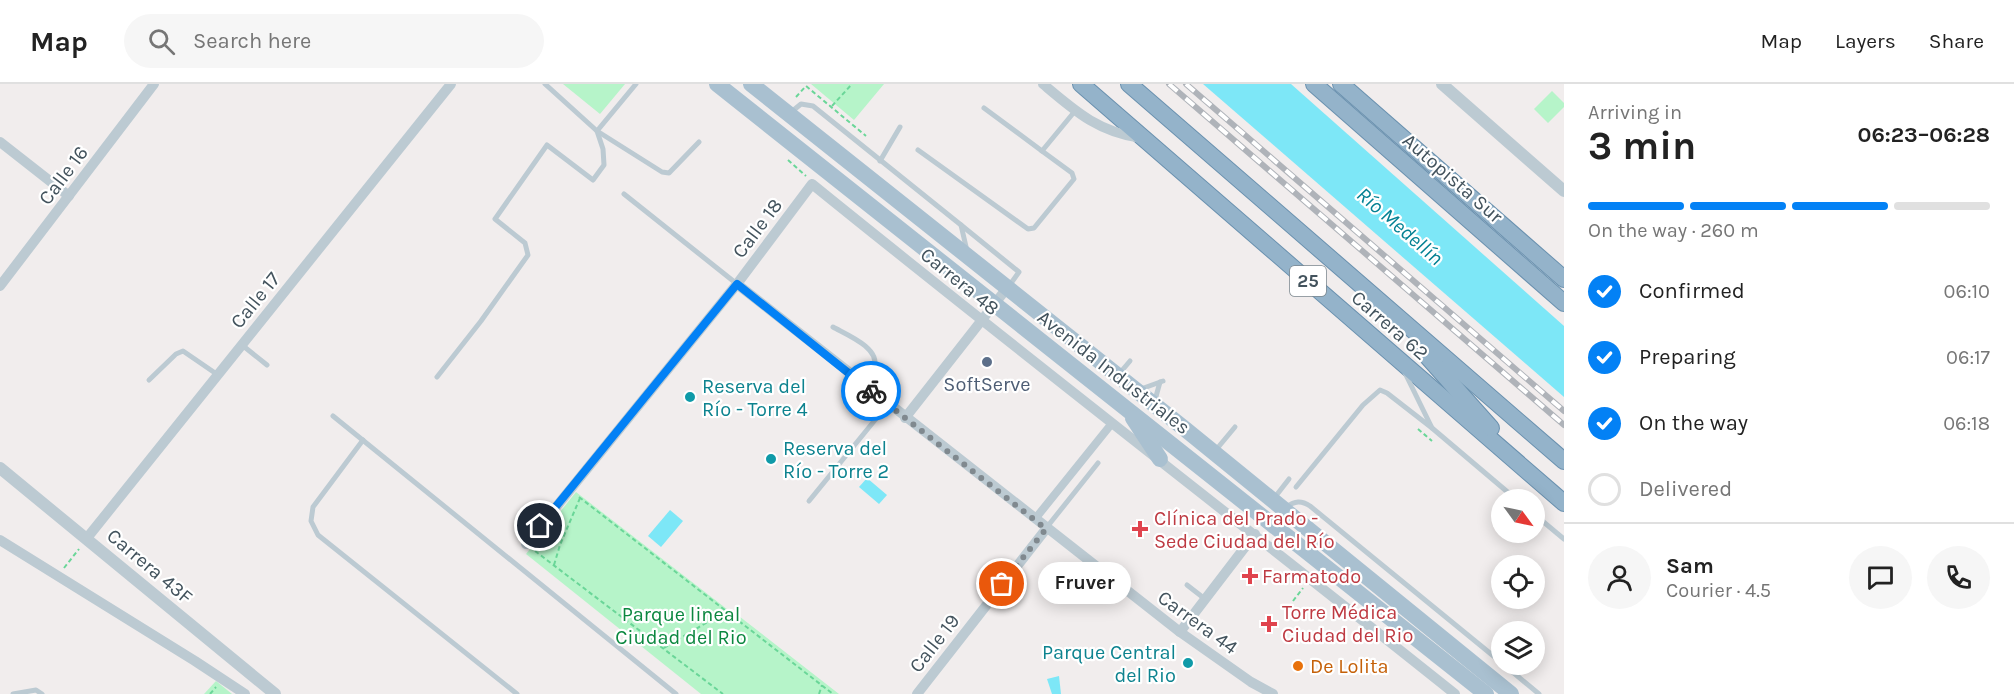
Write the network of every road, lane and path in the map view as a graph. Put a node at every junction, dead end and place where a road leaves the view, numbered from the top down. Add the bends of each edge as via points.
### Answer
1 (154, 84) edge
2 (451, 84) edge
3 (545, 84) edge
4 (636, 84) edge
5 (717, 84) edge
6 (751, 84) edge
7 (852, 84) edge
8 (1043, 84) edge
9 (1081, 84) edge
10 (1129, 84) edge
11 (1314, 84) edge
12 (1341, 84) edge
13 (1442, 84) edge
14 (831, 107) dead end
15 (984, 108) dead end
16 (1075, 111) junction
17 (789, 114) junction
18 (900, 127) dead end
19 (597, 131) junction
20 (1144, 139) junction
21 (0, 142) edge
22 (699, 142) dead end
23 (918, 150) dead end
24 (1042, 151) junction
25 (880, 161) junction
26 (812, 184) joint
27 (1564, 191) edge
28 (624, 194) dead end
29 (69, 196) junction
30 (961, 225) junction
31 (969, 258) junction
32 (1564, 279) edge
33 (737, 284) junction
34 (0, 286) edge
35 (1007, 288) junction
36 (1372, 294) junction
37 (1564, 303) edge
38 (994, 305) junction
39 (981, 321) junction
40 (833, 327) dead end
41 (242, 345) junction
42 (1399, 360) junction
43 (1130, 361) dead end
44 (267, 365) dead end
45 (218, 375) junction
46 (1118, 376) junction
47 (436, 377) dead end
48 (149, 380) dead end
49 (862, 384) junction
50 (1136, 391) junction
51 (888, 404) junction
52 (1154, 405) junction
53 (1126, 408) junction
54 (333, 416) dead end
55 (905, 418) junction
56 (1109, 427) dead end
57 (1235, 427) dead end
58 (1432, 428) junction
59 (363, 440) junction
60 (1214, 453) junction
61 (1160, 459) junction
62 (1564, 461) edge
63 (1098, 463) dead end
64 (0, 468) edge
65 (1535, 477) junction
66 (1289, 479) dead end
67 (1296, 487) dead end
68 (1504, 489) edge
69 (570, 490) junction
70 (580, 498) junction
71 (809, 501) dead end
72 (1564, 503) edge
73 (1277, 505) junction
74 (1035, 519) junction
75 (1545, 523) edge
76 (1046, 529) junction
77 (1255, 534) junction
78 (87, 538) junction
79 (1564, 539) edge
80 (0, 540) edge
81 (526, 544) joint
82 (554, 565) junction
83 (59, 575) junction
84 (1187, 585) dead end
85 (1205, 599) junction
86 (726, 611) junction
87 (1180, 632) junction
88 (664, 648) junction
89 (1491, 655) edge
90 (1516, 675) edge
91 (822, 685) junction
92 (268, 692) edge
93 (1449, 692) edge
94 (13, 694) edge
95 (42, 694) edge
96 (245, 694) edge
97 (517, 694) edge
98 (675, 694) edge
99 (723, 694) edge
100 (819, 694) edge
101 (833, 694) edge
102 (917, 694) edge
103 (1273, 694) edge
104 (1486, 694) edge
105 (1511, 694) edge
106 (1539, 694) edge

1 - 29 street, Calle 16
2 - 41 street, Calle 17
3 - 19 lane
4 - 19 lane
5 - 38 main road, Avenida Industriales
6 - 17 main road, Avenida Industriales
7 - 14 path
8 - 16 street
9 - 20 highway, Carrera 62 / 25
10 - 36 highway, Carrera 62 / 25
11 - 37 highway, Autopista Sur
12 - 32 highway, Autopista Sur
13 - 27 street
15 - 24 lane
16 - 20 street via 1098,126
16 - 24 lane
17 - 25 lane via 801,104 813,106
17 - 31 main road, Avenida Industriales
18 - 25 lane
19 - 22 lane via 669,173
19 - 47 lane via 604,165 593,180 548,145 495,219 525,243 528,255
20 - 42 highway, Carrera 62 / 25
21 - 29 street
23 - 24 lane via 1028,229 1034,228 1074,179 1072,173
25 - 30 lane
26 - 33 street, Calle 18
26 - 39 street, Carrera 48
28 - 33 lane
29 - 34 street, Calle 16
30 - 31 lane
30 - 35 lane via 1019,272
31 - 35 main road, Avenida Industriales
33 - 49 street, Carrera 44
33 - 69 street, Calle 18
35 - 38 street
35 - 46 main road, Avenida Industriales
36 - 62 highway, Carrera 62 / 25
36 - 65 highway
38 - 39 street
38 - 53 main road, Avenida Industriales
39 - 55 street
39 - 61 street, Carrera 48
40 - 49 lane via 869,347 875,366
41 - 44 lane
41 - 45 street, Calle 17
42 - 58 lane
42 - 65 highway, Carrera 62 / 25
43 - 46 lane
45 - 48 lane via 183,351
45 - 78 street, Calle 17
46 - 50 main road, Avenida Industriales
49 - 51 street, Carrera 44
50 - 52 main road, Avenida Industriales
50 - 52 lane via 1161,381
51 - 55 street, Carrera 44
51 - 71 lane
52 - 60 main road, Avenida Industriales
53 - 61 main road
53 - 104 main road, Avenida Industriales
54 - 59 lane
55 - 74 street, Carrera 44
56 - 74 street
57 - 60 lane
58 - 67 lane via 1380,390 1363,405
58 - 68 lane
59 - 97 lane via 313,507 310,521 318,535
59 - 98 lane
60 - 73 main road, Avenida Industriales
61 - 77 street, Carrera 48
63 - 76 lane
64 - 78 street, Carrera 43F
65 - 72 highway, Carrera 62 / 25
66 - 73 lane
69 - 70 path
69 - 81 street, Calle 18
70 - 82 path
70 - 86 path
73 - 89 lane via 1300,501 1310,506
73 - 105 main road, Avenida Industriales
74 - 76 street, Carrera 44
75 - 79 lane
76 - 87 street, Carrera 44
76 - 102 street, Calle 19
77 - 85 street
77 - 93 street, Carrera 48
78 - 83 path
78 - 92 street, Carrera 43F
80 - 83 street
81 - 82 path
82 - 88 path
83 - 96 street
84 - 85 lane
85 - 87 street
86 - 88 path
86 - 91 path
87 - 103 street, Carrera 44
88 - 99 path
90 - 106 lane
91 - 100 path
91 - 101 path
94 - 95 lane via 36,690

